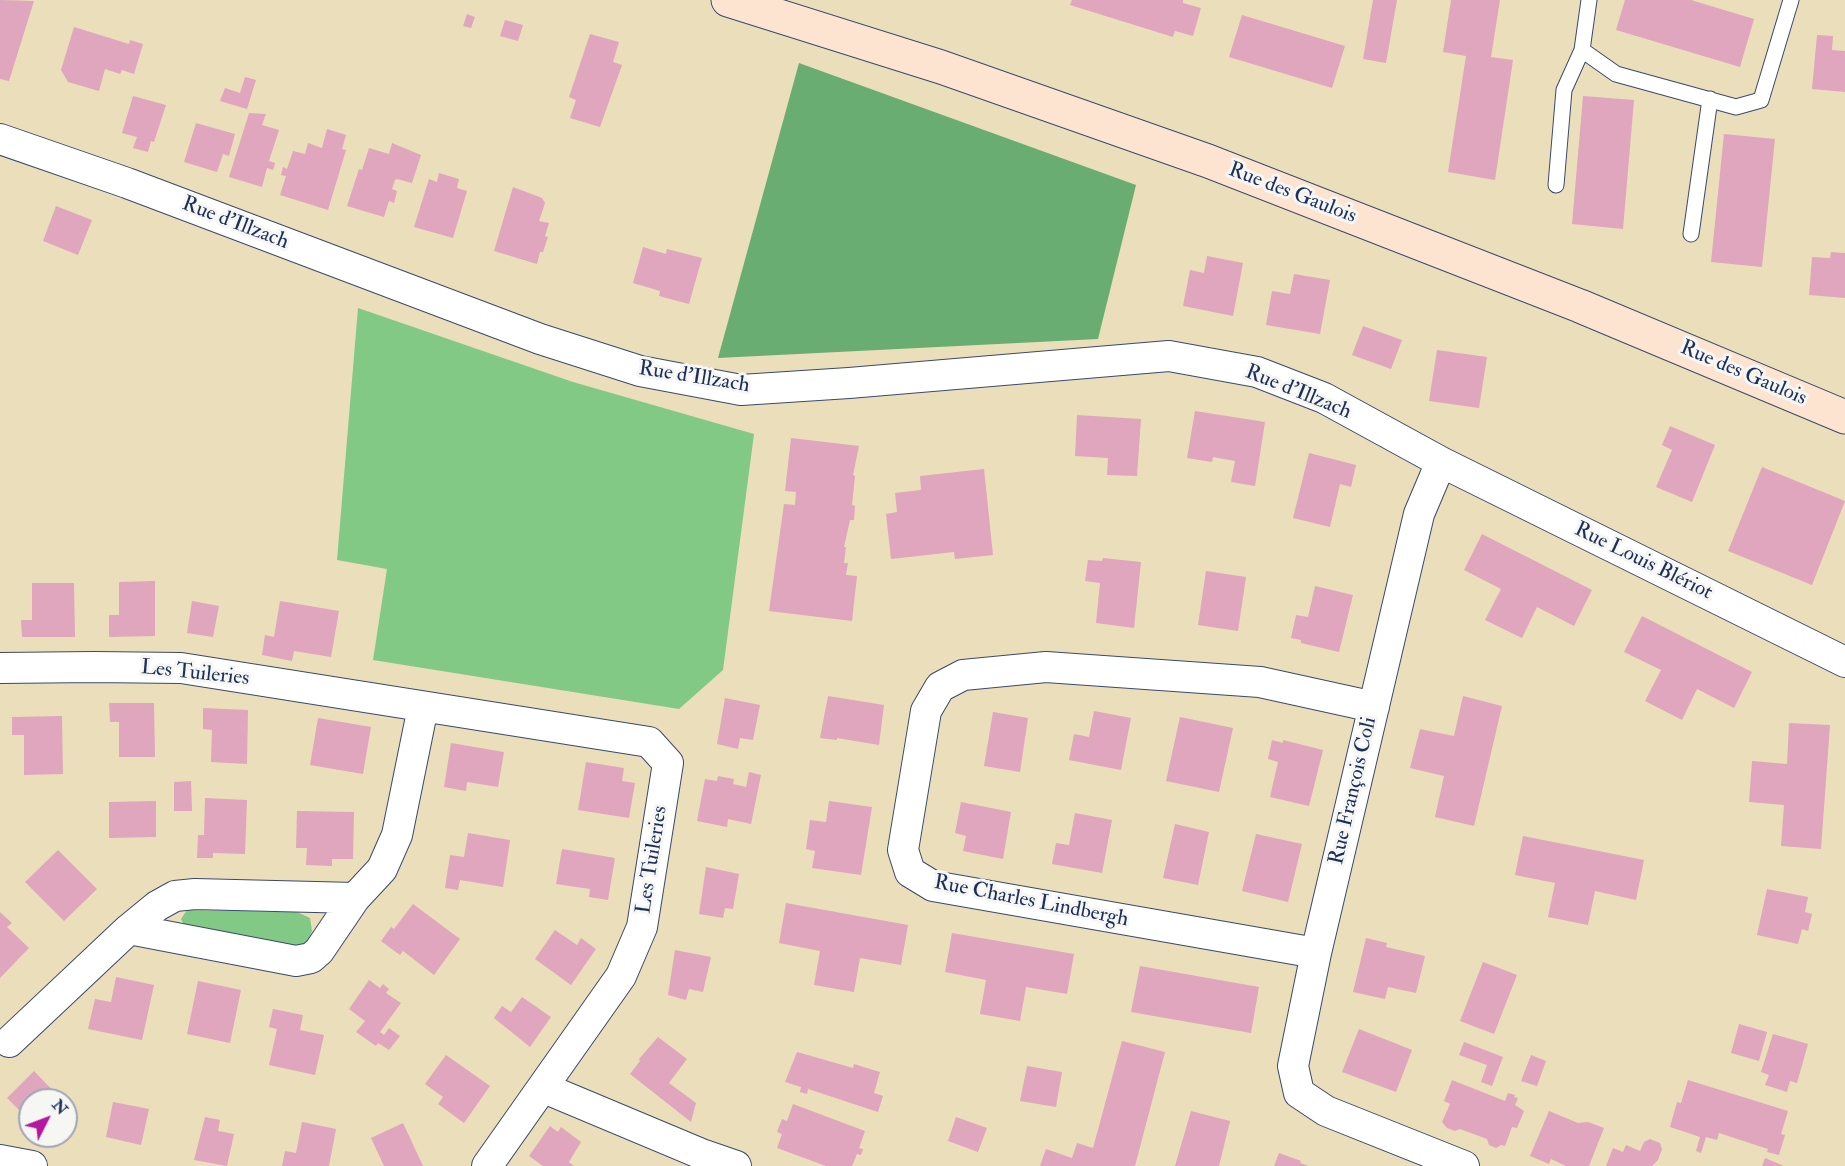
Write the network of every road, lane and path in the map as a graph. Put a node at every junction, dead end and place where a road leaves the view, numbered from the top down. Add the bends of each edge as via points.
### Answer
1 (728, 0) edge
2 (1589, 0) edge
3 (1791, 0) edge
4 (1582, 50) junction
5 (1710, 99) junction
6 (0, 139) edge
7 (1556, 185) dead end
8 (1691, 234) dead end
9 (1845, 417) edge
10 (1441, 462) junction
11 (1845, 662) edge
12 (0, 668) edge
13 (1374, 706) junction
14 (423, 707) junction
15 (355, 897) junction
16 (129, 929) junction
17 (1316, 954) junction
18 (3, 1042) edge
19 (544, 1088) junction
20 (0, 1160) edge
21 (32, 1166) edge
22 (487, 1166) edge
23 (736, 1166) edge
24 (1464, 1166) edge

1 - 9 main road, Rue des Gaulois via 941,67 1208,161 1580,306
2 - 4 lane
3 - 5 lane via 1761,100 1736,107
4 - 5 lane via 1616,74
4 - 7 lane via 1564,90
5 - 8 lane
6 - 10 street, Rue d'Illzach via 540,339 640,371 741,390 1169,356 1257,372 1324,398
10 - 11 street, Rue Louis Blériot
10 - 13 street, Rue François Coli via 1419,514
12 - 14 street, Les Tuileries via 181,668
13 - 17 street, Rue François Coli
13 - 17 street, Rue Charles Lindbergh via 1260,682 1046,667 963,675 940,687 926,711 903,850 910,872 933,886
14 - 15 street via 397,835 382,869
14 - 19 street, Les Tuileries via 648,742 668,763 642,927 621,976
15 - 16 street via 175,896
15 - 16 street via 319,951 296,962
16 - 18 street
17 - 24 street, Rue François Coli via 1293,1066 1299,1093 1326,1111
19 - 22 street, Les Tuileries
19 - 23 street
20 - 21 street

